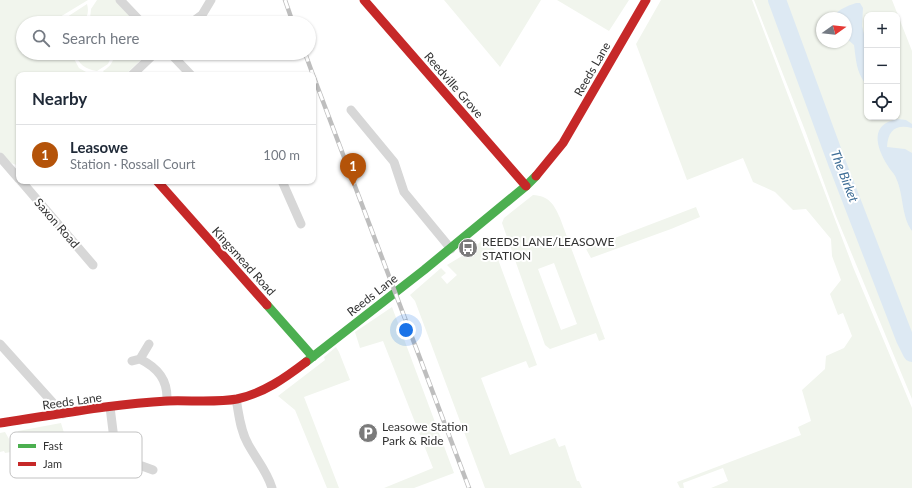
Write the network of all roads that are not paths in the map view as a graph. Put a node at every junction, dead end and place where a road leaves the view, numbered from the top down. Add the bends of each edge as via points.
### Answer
1 (120, 0) edge
2 (211, 0) edge
3 (364, 0) edge
4 (646, 0) edge
5 (135, 16) edge
6 (201, 16) edge
7 (148, 60) edge
8 (177, 60) edge
9 (135, 72) edge
10 (188, 72) edge
11 (351, 110) dead end
12 (0, 158) edge
13 (16, 175) edge
14 (24, 184) edge
15 (160, 184) edge
16 (283, 184) edge
17 (526, 186) junction
18 (302, 224) dead end
19 (451, 249) junction
20 (93, 265) dead end
21 (0, 344) edge
22 (149, 344) dead end
23 (313, 357) junction
24 (236, 399) junction
25 (167, 401) junction
26 (110, 407) junction
27 (63, 414) junction
28 (0, 423) edge
29 (113, 432) edge
30 (142, 466) edge
31 (153, 470) dead end
32 (272, 488) edge

1 - 5 street
2 - 6 street
3 - 17 street, Reedville Grove
4 - 17 street, Reeds Lane via 563,143
7 - 9 street
8 - 10 street
11 - 19 street via 394,162 404,192
12 - 13 street, Saxon Road
14 - 20 street, Saxon Road
15 - 23 street, Kingsmead Road
16 - 18 street
17 - 19 street, Reeds Lane
19 - 23 street, Reeds Lane
21 - 27 street
22 - 25 street via 136,360 152,365 160,374 166,389
23 - 24 street, Reeds Lane via 283,380
24 - 25 street, Reeds Lane
24 - 32 street via 241,427
25 - 26 street, Reeds Lane
26 - 27 street, Reeds Lane
26 - 29 street
27 - 28 street, Reeds Lane
30 - 31 street

